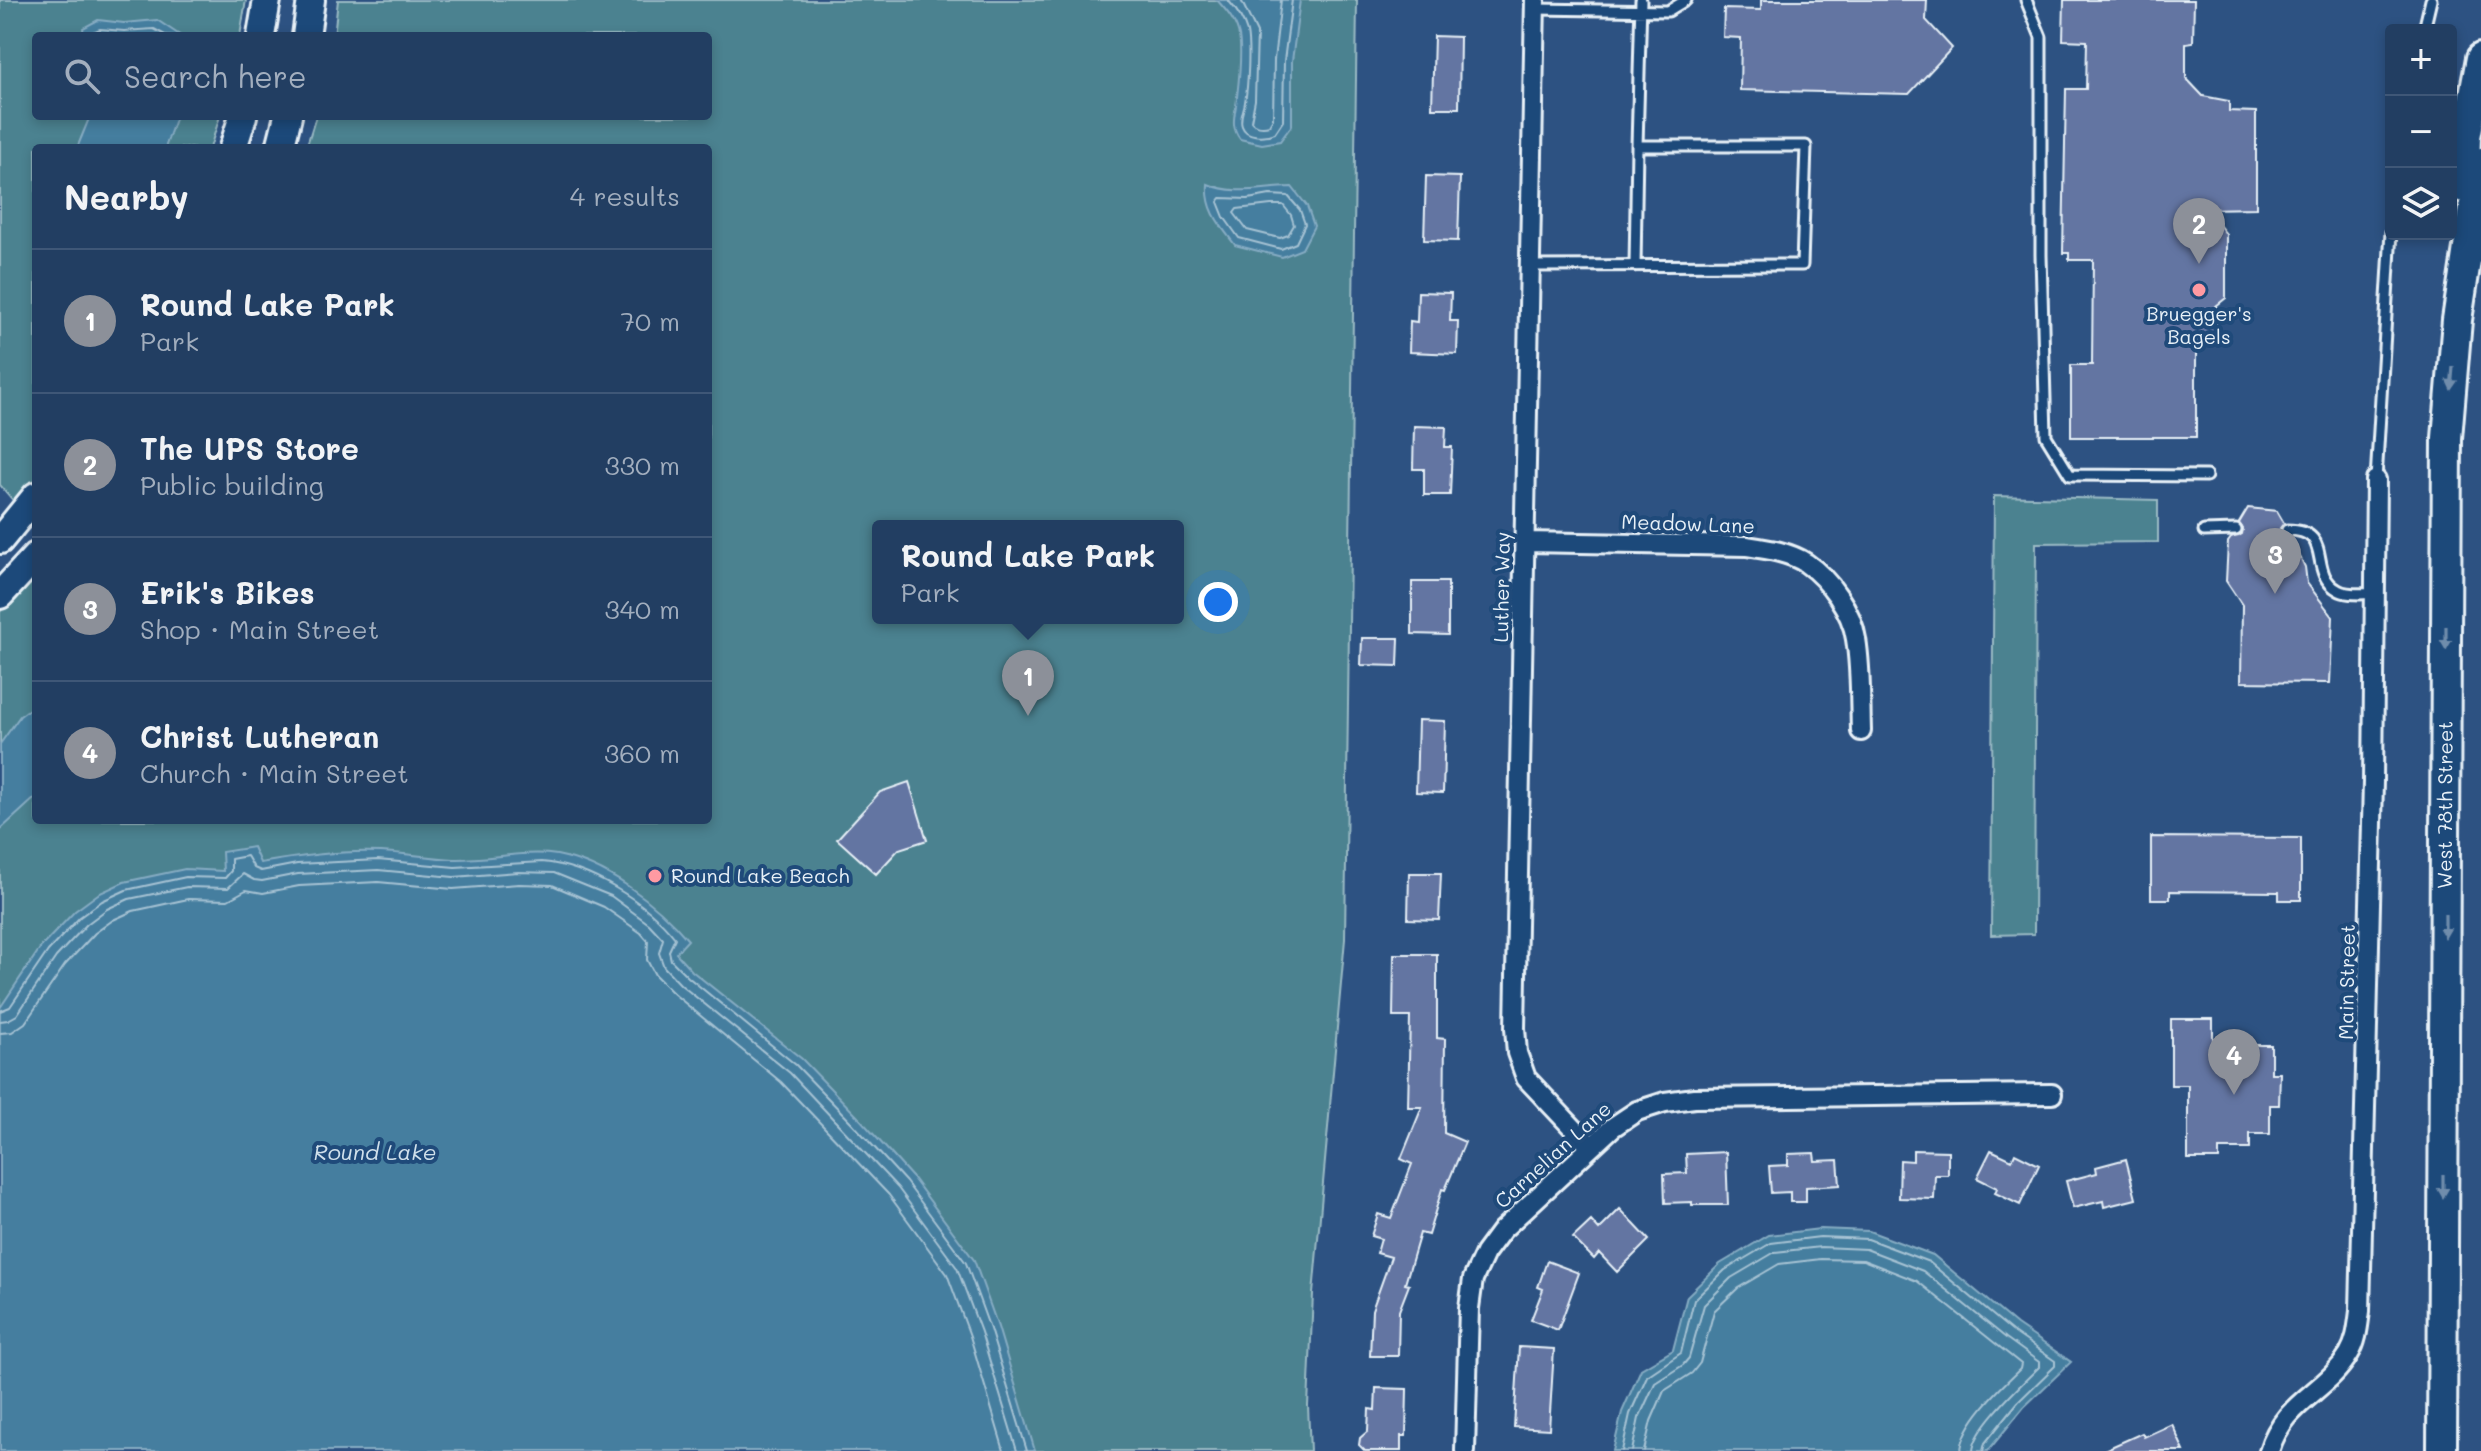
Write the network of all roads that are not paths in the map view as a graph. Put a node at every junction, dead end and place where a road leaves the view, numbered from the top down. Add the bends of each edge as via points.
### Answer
1 (267, 0) edge
2 (311, 0) edge
3 (1641, 0) edge
4 (1686, 0) edge
5 (2026, 0) edge
6 (2431, 0) edge
7 (1535, 5) edge
8 (1641, 12) junction
9 (2425, 24) edge
10 (262, 32) edge
11 (307, 32) edge
12 (2481, 58) edge
13 (242, 120) edge
14 (287, 120) edge
15 (234, 144) edge
16 (281, 144) edge
17 (1637, 146) junction
18 (2481, 162) edge
19 (2391, 240) edge
20 (1530, 266) junction
21 (1635, 266) junction
22 (2457, 320) junction
23 (2206, 476) dead end
24 (2376, 480) joint
25 (32, 501) edge
26 (2236, 530) dead end
27 (2287, 530) dead end
28 (2204, 531) dead end
29 (0, 540) edge
30 (1525, 542) junction
31 (32, 560) edge
32 (2375, 594) junction
33 (0, 595) edge
34 (1861, 731) dead end
35 (2052, 1094) dead end
36 (1591, 1147) junction
37 (1465, 1451) edge
38 (2269, 1451) edge
39 (2442, 1451) edge

1 - 10 street
2 - 11 street
3 - 8 lane
4 - 8 lane via 1668,11
5 - 23 lane via 2041,37 2046,436 2070,475
6 - 9 lane
7 - 8 lane
7 - 20 street, Luther Way
8 - 17 lane
12 - 22 main road via 2466,137
13 - 15 street
14 - 16 street
17 - 21 lane
17 - 21 lane via 1806,146 1802,265
18 - 22 main road, West 78th Street
19 - 24 lane
20 - 21 lane
20 - 30 street, Luther Way
22 -> 39 main road, West 78th Street via 2447,438
24 - 32 street, Main Street
25 - 29 street
26 - 28 lane
27 - 32 lane via 2303,530 2314,539 2325,580 2340,592
30 - 34 street, Meadow Lane via 1747,546 1806,563 1845,608 1856,636
30 - 36 street, Luther Way via 1517,1053 1526,1078
31 - 33 street
32 - 38 street, Main Street via 2357,1336 2331,1375 2284,1418
35 - 36 street, Carnelian Lane via 1694,1098 1637,1111
36 - 37 street, Carnelian Lane via 1502,1230 1473,1279

